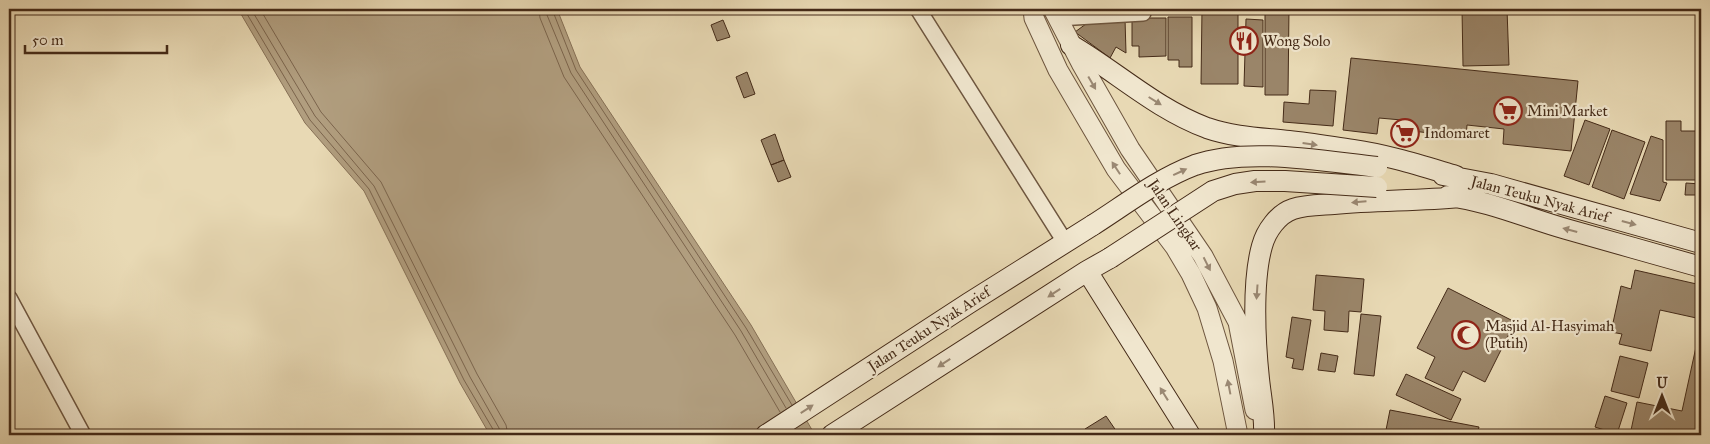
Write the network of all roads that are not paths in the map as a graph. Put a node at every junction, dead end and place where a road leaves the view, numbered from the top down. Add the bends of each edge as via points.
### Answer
1 (918, 9) edge
2 (1033, 9) edge
3 (1143, 9) edge
4 (1056, 13) edge
5 (1071, 45) junction
6 (1456, 176) junction
7 (1460, 197) junction
8 (1065, 242) junction
9 (1701, 243) edge
10 (1701, 267) edge
11 (1087, 271) junction
12 (9, 298) edge
13 (83, 435) edge
14 (766, 435) edge
15 (832, 435) edge
16 (1190, 435) edge
17 (1238, 435) edge
18 (1263, 435) edge

1 - 8 street
17 -> 2 street, Jalan Lingkar via 1224,361 1207,308 1191,274 1175,247 1116,169 1058,70
3 - 4 street via 1143,14
4 - 5 street, Jalan Lingkar
5 -> 6 main road via 1173,113 1208,128 1380,155
5 -> 18 street, Jalan Lingkar via 1130,149 1203,256 1238,322 1253,404
8 -> 6 main road, Jalan Teuku Nyak Arief, bridge via 1158,183 1197,165 1250,156
6 -> 9 main road, Jalan Teuku Nyak Arief
10 -> 7 main road, Jalan Teuku Nyak Arief
7 -> 11 main road, bridge via 1285,181 1235,184 1213,191
7 -> 18 main road via 1308,206 1282,215 1271,227 1262,244 1256,306 1258,370 1265,417
14 -> 8 main road, Jalan Teuku Nyak Arief
11 -> 15 main road
16 -> 11 main road
12 - 13 street

